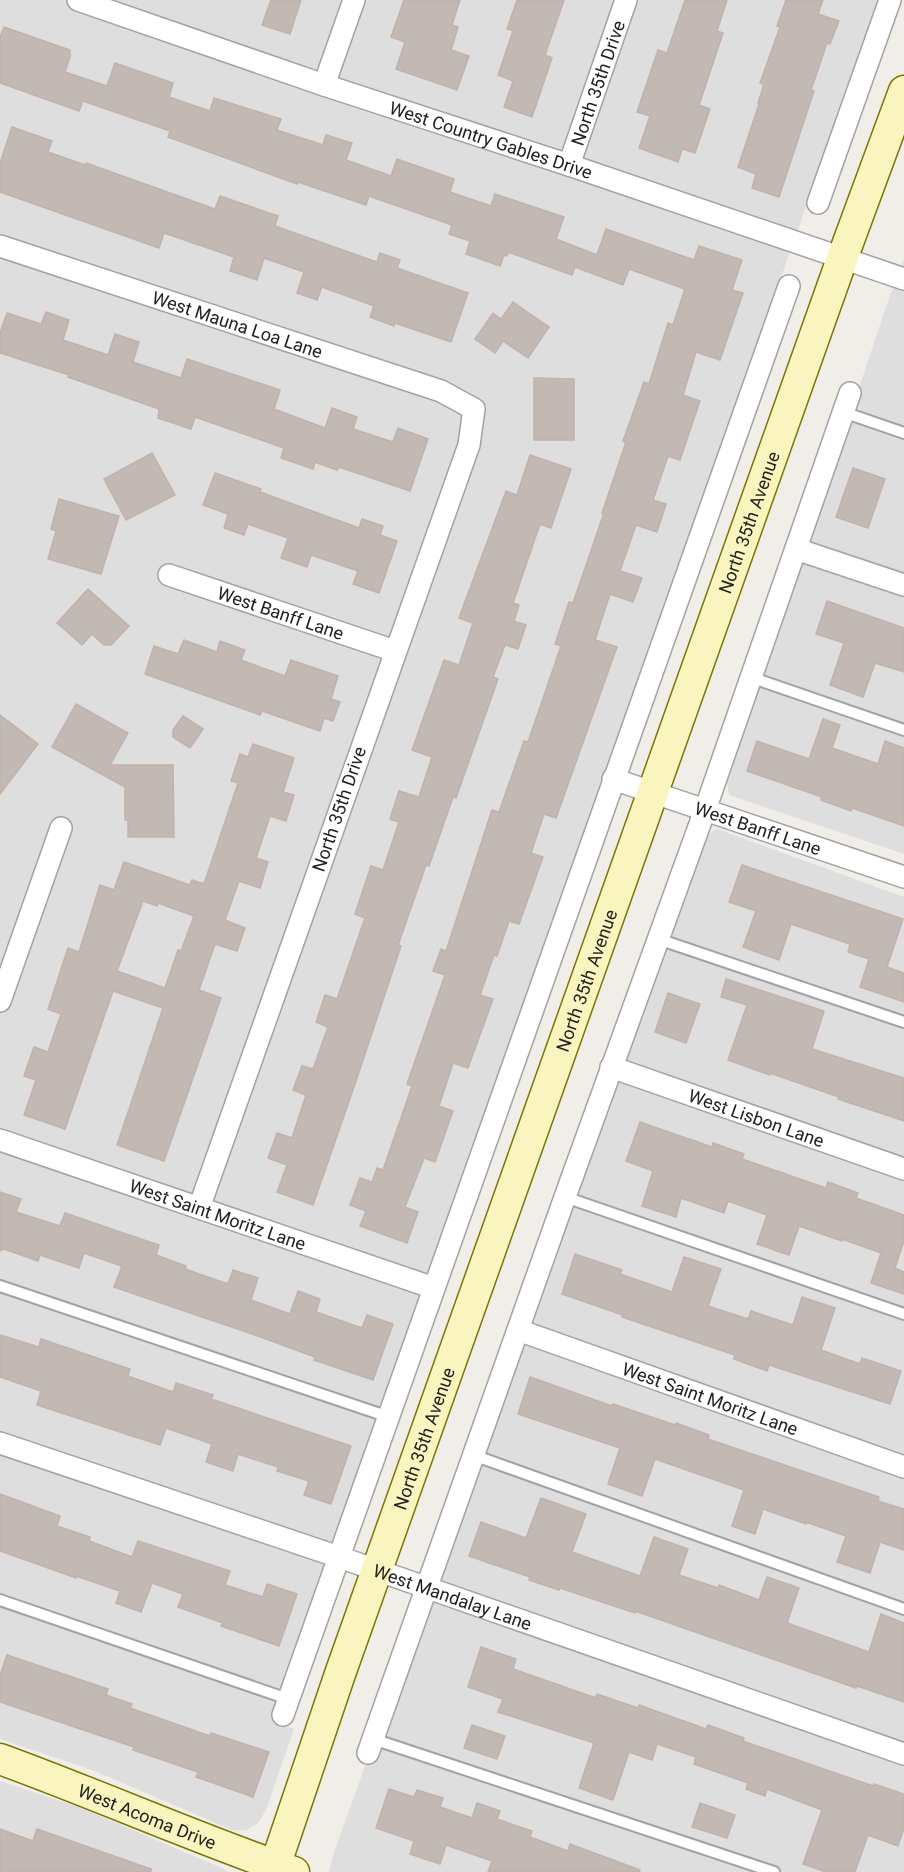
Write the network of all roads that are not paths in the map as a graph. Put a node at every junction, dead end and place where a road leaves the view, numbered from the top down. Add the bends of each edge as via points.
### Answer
1 (78, 0) edge
2 (354, 0) edge
3 (627, 0) edge
4 (890, 0) edge
5 (324, 85) junction
6 (904, 91) edge
7 (898, 124) edge
8 (569, 165) junction
9 (818, 202) dead end
10 (0, 246) edge
11 (842, 258) junction
12 (904, 279) edge
13 (789, 286) dead end
14 (847, 402) joint
15 (474, 409) joint
16 (904, 433) edge
17 (796, 549) junction
18 (169, 574) dead end
19 (904, 585) edge
20 (395, 651) junction
21 (750, 677) junction
22 (904, 730) edge
23 (613, 779) junction
24 (654, 793) junction
25 (705, 810) junction
26 (61, 828) dead end
27 (904, 877) edge
28 (658, 939) junction
29 (0, 1001) edge
30 (904, 1022) edge
31 (611, 1067) junction
32 (0, 1140) edge
33 (904, 1169) edge
34 (565, 1197) junction
35 (199, 1208) junction
36 (0, 1286) edge
37 (434, 1288) junction
38 (904, 1314) edge
39 (518, 1330) junction
40 (389, 1417) junction
41 (0, 1443) edge
42 (473, 1455) junction
43 (904, 1467) edge
44 (339, 1557) junction
45 (378, 1571) junction
46 (427, 1588) junction
47 (0, 1600) edge
48 (904, 1610) edge
49 (285, 1707) joint
50 (371, 1746) joint
51 (904, 1754) edge
52 (0, 1759) edge
53 (281, 1870) edge
54 (774, 1872) edge

1 - 5 street, West Country Gables Drive
2 - 5 street
3 - 8 street, North 35th Drive
4 - 9 street
5 - 8 street, West Country Gables Drive
6 - 7 main road, North 35th Avenue
7 - 11 main road, North 35th Avenue
8 - 11 street, West Country Gables Drive
10 - 15 street, West Mauna Loa Lane via 441,391
11 - 12 street, West Country Gables Drive
11 - 24 main road, North 35th Avenue
13 - 23 street
14 - 16 lane
14 - 17 street
15 - 20 street, North 35th Drive via 469,445
17 - 19 street
17 - 21 street
18 - 20 street, West Banff Lane
20 - 35 street, North 35th Drive
21 - 22 lane
21 - 25 street
23 - 24 street, West Banff Lane
23 - 37 street
24 - 25 street, West Banff Lane
24 - 45 main road, North 35th Avenue
25 - 27 street, West Banff Lane
25 - 28 street
26 - 29 street
28 - 30 lane
28 - 31 street
31 - 33 street, West Lisbon Lane
31 - 34 street
32 - 35 street, West Saint Moritz Lane
34 - 38 lane
34 - 39 street
35 - 37 street, West Saint Moritz Lane
36 - 40 lane
37 - 40 street
39 - 42 street
39 - 43 street, West Saint Moritz Lane
40 - 44 street
41 - 44 street, West Mandalay Lane
42 - 46 street
42 - 48 lane
44 - 45 street, West Mandalay Lane
44 - 49 street
45 - 46 street, West Mandalay Lane
45 - 53 main road, North 35th Avenue via 336,1685
46 - 50 street
46 - 51 street, West Mandalay Lane
47 - 49 lane
50 - 54 lane
52 - 53 main road, West Acoma Drive

